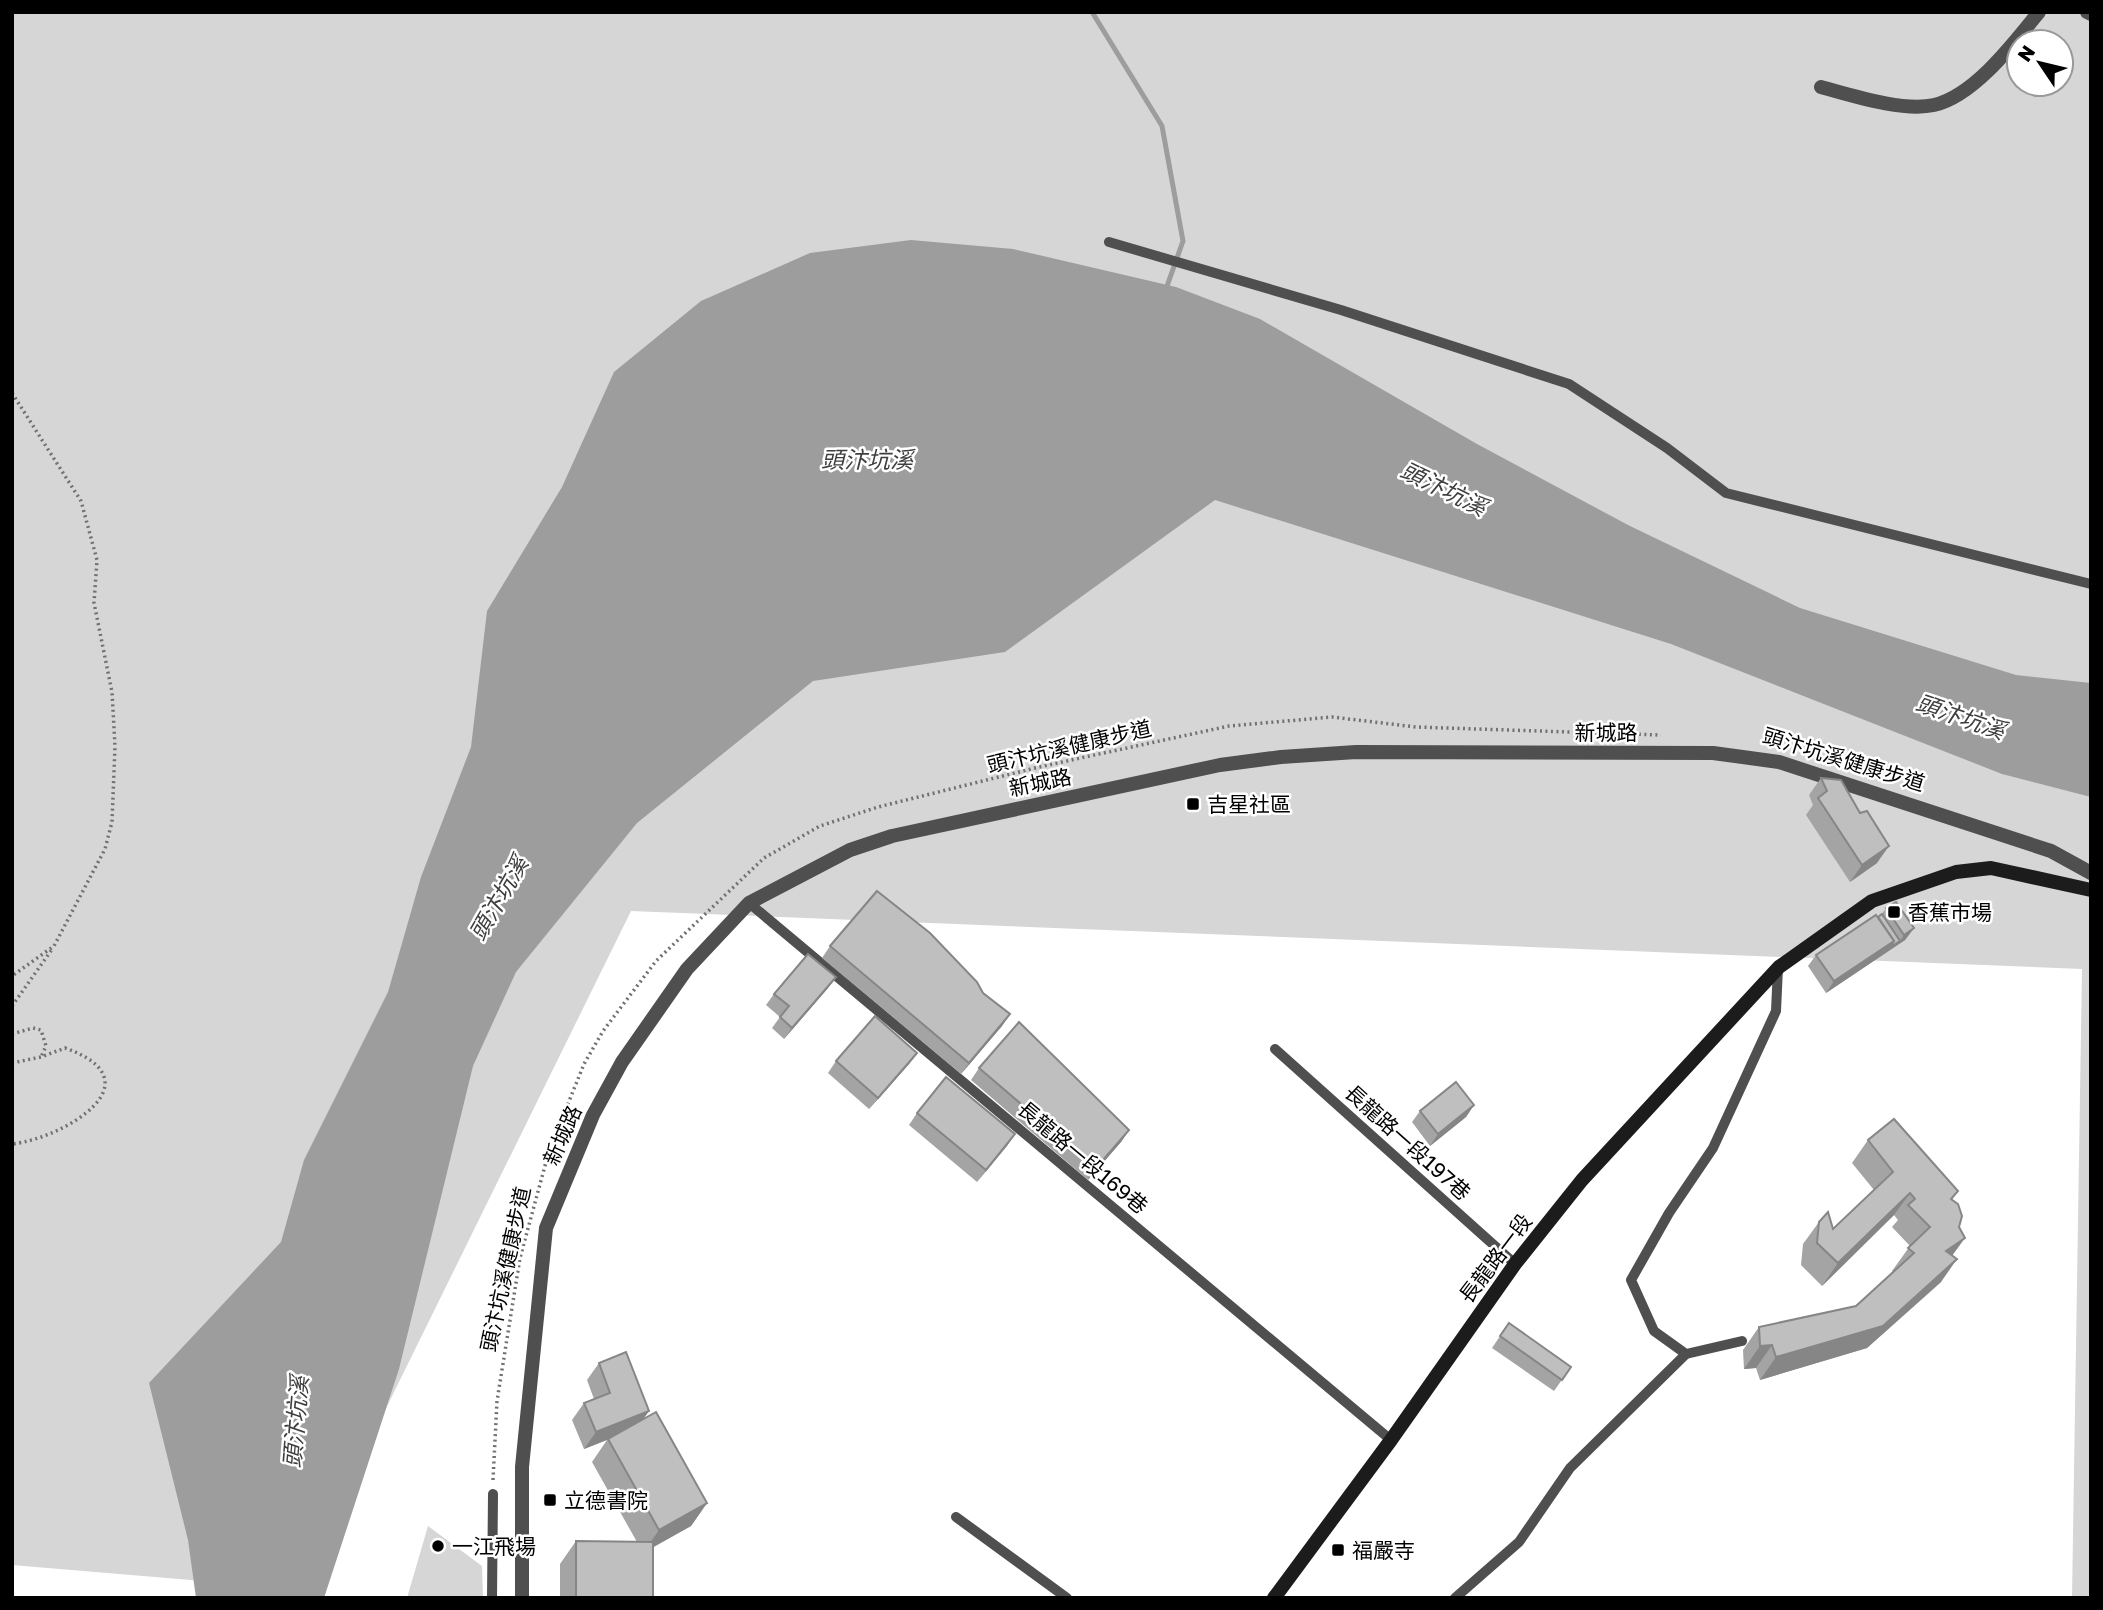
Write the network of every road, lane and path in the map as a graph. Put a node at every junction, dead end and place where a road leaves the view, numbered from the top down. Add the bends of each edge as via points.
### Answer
1 (2039, 12) edge
2 (1821, 86) dead end
3 (1109, 242) dead end
4 (12, 393) edge
5 (2091, 584) edge
6 (1673, 736) dead end
7 (2091, 873) edge
8 (2091, 890) edge
9 (749, 903) junction
10 (54, 946) junction
11 (1779, 967) junction
12 (12, 976) edge
13 (12, 1006) edge
14 (12, 1034) edge
15 (1275, 1049) dead end
16 (41, 1057) junction
17 (12, 1063) edge
18 (12, 1144) edge
19 (1515, 1264) junction
20 (1741, 1341) dead end
21 (1686, 1354) junction
22 (1391, 1440) junction
23 (493, 1494) joint
24 (956, 1517) dead end
25 (492, 1598) edge
26 (522, 1598) edge
27 (1067, 1598) edge
28 (1274, 1598) edge
29 (1455, 1598) edge

1 - 2 street via 1992,67 1933,105 1878,102
3 - 5 lane via 1569,384 1726,493
4 - 10 path via 81,501 97,560 94,603 112,692 112,822 105,849
6 - 23 path, 頭汴坑溪健康步道 via 1416,727 1332,717 1229,726 878,807 820,826 764,858 656,961 584,1064 549,1151 520,1258 496,1401
7 - 9 street, 新城路 via 2051,851 1779,762 1713,753 1356,752 1220,765 892,836 850,850
8 - 11 main road, 長龍路一段 via 1991,867 1956,872 1872,901
9 - 22 lane, 長龍路一段169巷
9 - 26 street, 新城路 via 687,969 622,1062 593,1115 546,1228 522,1467
10 - 12 path
10 - 13 path
11 - 19 main road, 長龍路一段 via 1582,1180
11 - 21 lane via 1776,1011 1713,1148 1631,1280 1654,1331
14 - 16 path via 41,1030 46,1045
15 - 19 lane, 長龍路一段197巷
16 - 17 path
16 - 18 path via 65,1048 74,1051 103,1070 104,1094 65,1129
19 - 22 main road, 長龍路一段
20 - 21 lane
21 - 29 lane via 1570,1468 1519,1542
22 - 28 main road, 長龍路一段
23 - 25 lane
24 - 27 lane

